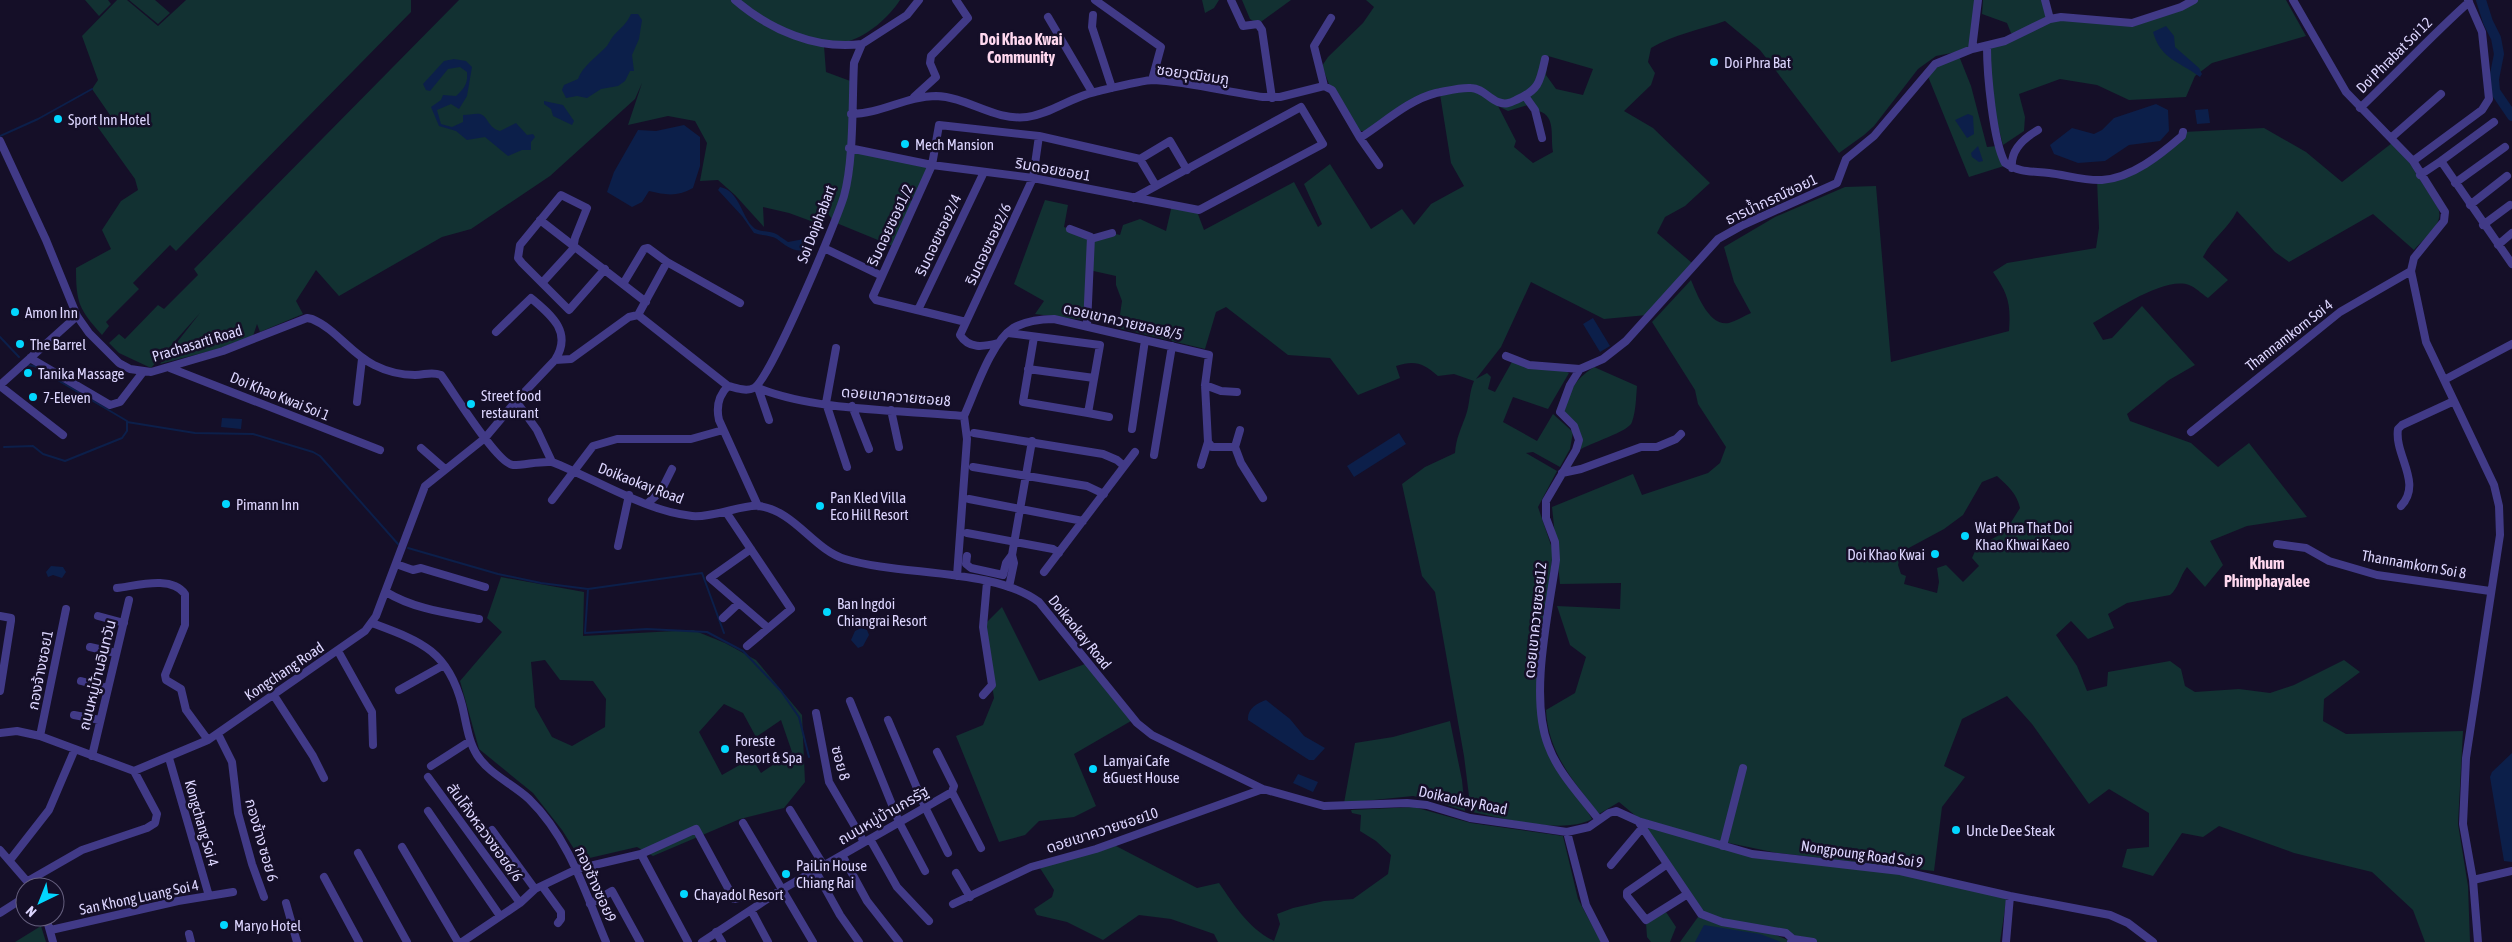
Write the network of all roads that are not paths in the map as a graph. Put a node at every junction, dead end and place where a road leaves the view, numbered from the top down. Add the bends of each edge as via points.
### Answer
1 (735, 0) edge
2 (919, 0) edge
3 (956, 0) edge
4 (1095, 0) edge
5 (1231, 0) edge
6 (1978, 0) edge
7 (2045, 0) edge
8 (2174, 0) edge
9 (2194, 0) edge
10 (2293, 0) edge
11 (2468, 1) edge
12 (2180, 8) junction
13 (1093, 14) dead end
14 (1048, 16) dead end
15 (1331, 18) dead end
16 (2050, 19) junction
17 (862, 44) junction
18 (1987, 47) junction
19 (1972, 49) junction
20 (1545, 59) dead end
21 (1152, 80) junction
22 (1324, 86) junction
23 (1112, 88) junction
24 (1092, 92) junction
25 (2441, 94) dead end
26 (1525, 96) junction
27 (914, 97) junction
28 (1272, 98) junction
29 (2360, 108) junction
30 (851, 114) junction
31 (2494, 122) dead end
32 (2038, 130) dead end
33 (2183, 132) dead end
34 (1039, 136) junction
35 (2392, 137) junction
36 (1360, 138) junction
37 (1542, 138) dead end
38 (0, 143) edge
39 (2505, 147) dead end
40 (850, 148) junction
41 (1140, 159) junction
42 (2441, 160) junction
43 (2413, 161) junction
44 (932, 165) junction
45 (1379, 165) dead end
46 (2012, 168) junction
47 (1187, 170) junction
48 (984, 172) junction
49 (2420, 175) junction
50 (2507, 176) dead end
51 (1033, 178) junction
52 (2455, 183) junction
53 (1156, 186) junction
54 (1134, 198) junction
55 (2470, 205) junction
56 (2510, 205) dead end
57 (540, 220) junction
58 (2483, 225) junction
59 (1070, 228) dead end
60 (1112, 233) dead end
61 (2512, 233) edge
62 (1091, 238) junction
63 (573, 245) junction
64 (2498, 245) junction
65 (824, 248) junction
66 (667, 262) junction
67 (2512, 264) edge
68 (605, 269) junction
69 (2411, 271) junction
70 (882, 276) junction
71 (542, 283) junction
72 (623, 284) junction
73 (646, 302) junction
74 (740, 303) dead end
75 (918, 310) junction
76 (77, 316) junction
77 (638, 316) junction
78 (966, 322) junction
79 (1086, 325) junction
80 (496, 332) dead end
81 (1008, 333) junction
82 (1034, 337) junction
83 (1145, 340) junction
84 (998, 342) junction
85 (2512, 344) edge
86 (1172, 346) junction
87 (836, 348) dead end
88 (1506, 356) dead end
89 (30, 358) junction
90 (362, 359) junction
91 (555, 360) junction
92 (170, 367) junction
93 (1028, 369) junction
94 (1580, 369) junction
95 (143, 372) junction
96 (1094, 378) junction
97 (2444, 380) junction
98 (1205, 385) junction
99 (0, 386) edge
100 (728, 386) junction
101 (757, 388) junction
102 (1237, 392) dead end
103 (516, 401) junction
104 (2454, 401) junction
105 (357, 402) dead end
106 (826, 403) junction
107 (852, 406) junction
108 (891, 410) junction
109 (1088, 413) junction
110 (964, 416) junction
111 (1109, 417) dead end
112 (769, 420) dead end
113 (1132, 429) dead end
114 (723, 430) junction
115 (1240, 430) dead end
116 (2191, 432) dead end
117 (974, 433) dead end
118 (1681, 434) dead end
119 (63, 436) dead end
120 (485, 438) junction
121 (1032, 441) junction
122 (1208, 442) junction
123 (899, 447) dead end
124 (1235, 447) junction
125 (421, 448) dead end
126 (869, 449) dead end
127 (380, 450) dead end
128 (1135, 452) dead end
129 (1154, 455) dead end
130 (552, 462) junction
131 (1201, 465) dead end
132 (1124, 466) junction
133 (847, 467) dead end
134 (973, 467) dead end
135 (445, 468) junction
136 (573, 470) junction
137 (672, 470) dead end
138 (1562, 473) junction
139 (1026, 476) junction
140 (1104, 494) junction
141 (629, 495) junction
142 (1263, 498) dead end
143 (969, 499) dead end
144 (552, 500) dead end
145 (648, 503) junction
146 (758, 506) junction
147 (2401, 506) dead end
148 (1020, 510) junction
149 (726, 512) junction
150 (1083, 521) junction
151 (967, 533) dead end
152 (1014, 541) junction
153 (2277, 544) dead end
154 (618, 546) dead end
155 (751, 549) junction
156 (1058, 553) junction
157 (1012, 555) junction
158 (967, 556) dead end
159 (396, 564) junction
160 (1044, 572) dead end
161 (957, 576) junction
162 (987, 582) junction
163 (1009, 586) junction
164 (485, 587) dead end
165 (117, 588) dead end
166 (2490, 591) junction
167 (386, 592) junction
168 (129, 600) dead end
169 (740, 603) junction
170 (66, 609) dead end
171 (0, 616) edge
172 (98, 616) dead end
173 (479, 618) dead end
174 (723, 618) dead end
175 (124, 623) junction
176 (372, 623) junction
177 (768, 628) junction
178 (747, 646) dead end
179 (90, 647) dead end
180 (338, 651) junction
181 (116, 654) junction
182 (444, 664) junction
183 (81, 681) dead end
184 (108, 688) junction
185 (399, 690) dead end
186 (0, 691) edge
187 (272, 694) junction
188 (983, 695) dead end
189 (850, 701) dead end
190 (816, 713) dead end
191 (74, 715) dead end
192 (100, 720) junction
193 (888, 720) dead end
194 (0, 733) edge
195 (218, 734) junction
196 (40, 736) junction
197 (208, 740) junction
198 (470, 742) junction
199 (373, 745) dead end
200 (75, 749) junction
201 (937, 752) dead end
202 (92, 756) junction
203 (169, 758) junction
204 (431, 766) dead end
205 (1743, 768) dead end
206 (134, 771) junction
207 (428, 777) dead end
208 (324, 778) dead end
209 (1263, 789) junction
210 (952, 792) junction
211 (925, 807) junction
212 (790, 810) dead end
213 (428, 811) dead end
214 (1599, 820) junction
215 (899, 822) junction
216 (743, 824) dead end
217 (1640, 825) junction
218 (492, 830) dead end
219 (1568, 832) junction
220 (867, 841) junction
221 (1723, 846) junction
222 (402, 847) dead end
223 (981, 848) dead end
224 (0, 850) edge
225 (358, 853) dead end
226 (641, 854) junction
227 (948, 854) dead end
228 (842, 855) junction
229 (10, 860) junction
230 (1611, 865) dead end
231 (1666, 865) junction
232 (824, 866) junction
233 (577, 868) junction
234 (816, 870) junction
235 (925, 871) dead end
236 (2512, 871) edge
237 (956, 873) dead end
238 (24, 877) edge
239 (41, 877) edge
240 (324, 877) dead end
241 (2473, 880) junction
242 (539, 888) junction
243 (781, 890) junction
244 (233, 892) dead end
245 (1686, 895) junction
246 (209, 896) junction
247 (2010, 896) junction
248 (264, 897) dead end
249 (970, 897) junction
250 (739, 898) dead end
251 (15, 903) edge
252 (286, 903) dead end
253 (520, 903) junction
254 (590, 904) junction
255 (953, 904) dead end
256 (751, 910) junction
257 (0, 913) edge
258 (500, 916) junction
259 (929, 921) dead end
260 (558, 923) dead end
261 (50, 927) edge
262 (51, 930) junction
263 (716, 932) junction
264 (188, 934) dead end
265 (1792, 941) edge
266 (53, 942) edge
267 (191, 942) edge
268 (297, 942) edge
269 (359, 942) edge
270 (408, 942) edge
271 (460, 942) edge
272 (606, 942) edge
273 (640, 942) edge
274 (688, 942) edge
275 (702, 942) edge
276 (722, 942) edge
277 (768, 942) edge
278 (813, 942) edge
279 (859, 942) edge
280 (899, 942) edge
281 (1605, 942) edge
282 (1812, 942) edge
283 (2006, 942) edge
284 (2153, 942) edge
285 (2478, 942) edge

1 - 17 street via 759,19 806,39 843,47
2 - 17 street via 907,15
3 - 27 street via 968,18 931,56 930,63 936,77
4 - 21 street via 1158,44 1160,51
5 - 28 street via 1243,26 1258,24 1262,30
6 - 19 street
7 - 16 street
8 - 12 street
9 - 12 street, ธารน้ำกรณ์ซอย1
10 - 29 street via 2346,92
11 - 29 street, Doi Phrabat Soi 12
11 - 43 street via 2482,32 2489,99 2482,110
12 - 16 street, ธารน้ำกรณ์ซอย1 via 2132,23 2061,17
13 - 23 street via 1092,27
14 - 24 street
15 - 22 street via 1314,46
16 - 18 street, ธารน้ำกรณ์ซอย1
17 - 30 street, Soi Doiphabart via 854,63
18 - 19 street, ธารน้ำกรณ์ซอย1
18 - 46 street via 1987,71 1999,148 2005,163
19 - 94 street, ธารน้ำกรณ์ซอย1 via 1935,64 1874,136 1846,159 1837,184 1743,225 1718,240 1626,341 1603,359
20 - 26 street via 1535,90
21 - 23 street, ซอยวุฒิชมภู
21 - 28 street, ซอยวุฒิชมภู
22 - 28 street, ซอยวุฒิชมภู
22 - 36 street via 1332,90 1339,100
23 - 24 street, ซอยวุฒิชมภู
24 - 27 street, ซอยวุฒิชมภู via 1041,114 1026,117 987,112 952,97
25 - 35 street
26 - 36 street via 1506,104 1471,88 1437,93 1419,99
26 - 37 street via 1536,110
27 - 30 street, ซอยวุฒิชมภู via 867,114
29 - 35 street
30 - 40 street, Soi Doiphabart
31 - 42 street
32 - 46 street via 2022,141 2012,158
33 - 46 street via 2159,156 2130,172 2102,180 2021,172
34 - 41 street
34 - 44 street, ริมดอยซอย1/2 via 939,125
34 - 51 street, ริมดอยซอย2/6
35 - 43 street
36 - 45 street
38 - 76 street, Prachasarti Road via 46,240
39 - 52 street
40 - 44 street, ริมดอยซอย1
40 - 65 street, Soi Doiphabart via 844,195
41 - 47 street via 1170,141
41 - 53 street
42 - 49 street
42 - 52 street
43 - 49 street
44 - 48 street, ริมดอยซอย1
44 - 70 street, ริมดอยซอย1/2
47 - 53 street
47 - 54 street, ริมดอยซอย1 via 1301,106 1323,144 1199,210
48 - 51 street, ริมดอยซอย1
48 - 75 street, ริมดอยซอย2/4
49 - 69 street via 2445,212 2444,221 2414,258
50 - 55 street
51 - 54 street, ริมดอยซอย1
51 - 78 street, ริมดอยซอย2/6
52 - 55 street
53 - 54 street
55 - 58 street
56 - 58 street
57 - 63 street
57 - 63 street via 562,195 588,208
57 - 71 street via 517,253
58 - 64 street
59 - 62 street
60 - 62 street
61 - 64 street
62 - 79 street
63 - 68 street
63 - 71 street via 570,253
64 - 67 street
65 - 70 street
65 - 101 street, Soi Doiphabart
66 - 72 street via 646,248
66 - 73 street
66 - 74 street
68 - 71 street via 569,310
68 - 72 street
69 - 97 street via 2426,342
69 - 116 street, Thannamkorn Soi 4 via 2340,312
70 - 75 street, ริมดอยซอย1/2 via 873,296 876,300
72 - 73 street
73 - 77 street
75 - 78 street
76 - 89 street
76 - 95 street, Prachasarti Road via 119,363
77 - 91 street via 629,317 607,331 571,360
77 - 100 street
78 - 84 street via 960,335 964,342 975,347
79 - 81 street, ดอยเขาควายซอย8/5 via 1054,318 1032,320
79 - 83 street, ดอยเขาควายซอย8/5
80 - 91 street via 531,298 551,316 562,332 561,347
81 - 82 street
81 - 84 street, ดอยเขาควายซอย8/5
82 - 93 street
82 - 96 street via 1100,345
83 - 86 street, ดอยเขาควายซอย8/5
83 - 113 street
84 - 110 street, ดอยเขาควายซอย8/5
85 - 97 street
86 - 98 street, ดอยเขาควายซอย8/5 via 1209,355
86 - 129 street
87 - 106 street
88 - 94 street via 1529,366
89 - 95 street via 110,405 120,402
89 - 99 street
90 - 92 street, Prachasarti Road via 317,321 307,318 223,352
90 - 105 street
90 - 120 street, Prachasarti Road via 393,373 415,375 434,372 441,375
91 - 103 street, Kongchang Road
92 - 95 street, Prachasarti Road
92 - 127 street, Doi Khao Kwai Soi 1
93 - 96 street
93 - 109 street via 1023,402
94 - 138 street via 1560,412 1574,426 1579,440
96 - 109 street
97 - 104 street
98 - 102 street
98 - 122 street
99 - 119 street
100 - 101 street via 747,390
100 - 114 street via 716,408
101 - 106 street, ดอยเขาควายซอย8 via 777,396
101 - 112 street
103 - 120 street, Kongchang Road
103 - 130 street via 537,430
104 - 147 street via 2398,429 2410,489 2408,499
104 - 166 street via 2494,485 2499,506 2500,535
106 - 107 street, ดอยเขาควายซอย8
106 - 133 street
107 - 108 street, ดอยเขาควายซอย8
107 - 126 street
108 - 110 street, ดอยเขาควายซอย8
108 - 123 street
109 - 111 street
110 - 161 street, ดอยเขาควายซอย8 via 967,439
114 - 136 street via 691,439 617,439 593,446
114 - 146 street
115 - 124 street
117 - 121 street
118 - 138 street via 1657,447 1641,447
120 - 130 street, Doikaokay Road via 507,463
120 - 135 street, Kongchang Road
121 - 132 street via 1103,454
121 - 139 street
122 - 124 street via 1212,446
122 - 131 street
124 - 142 street
125 - 135 street
128 - 132 street
130 - 136 street, Doikaokay Road
132 - 140 street
134 - 139 street
135 - 159 street, Kongchang Road via 430,479 422,491
136 - 141 street, Doikaokay Road
136 - 144 street
137 - 145 street via 661,491
138 - 214 street, ดอยเขาควายซอย12 via 1546,500 1546,518 1555,542 1556,560 1541,668 1542,721 1558,765
139 - 140 street via 1087,486
139 - 148 street
140 - 150 street
141 - 145 street, Doikaokay Road
141 - 154 street
143 - 148 street
145 - 149 street, Doikaokay Road via 694,516
146 - 149 street, Doikaokay Road
146 - 161 street, Doikaokay Road via 780,513 832,554 845,559
148 - 150 street
148 - 152 street
149 - 155 street
150 - 156 street
151 - 152 street
152 - 156 street via 1053,549
152 - 157 street
153 - 166 street, Thannamkorn Soi 8 via 2306,548 2329,561 2377,575
155 - 169 street via 710,578
155 - 177 street via 791,609
156 - 160 street
157 - 158 street via 1003,575 971,568 966,564
157 - 163 street via 1014,563
159 - 164 street
159 - 167 street, Kongchang Road
161 - 162 street, Doikaokay Road
162 - 163 street, Doikaokay Road
162 - 188 street via 983,626 992,685
163 - 209 street, Doikaokay Road via 1039,602 1137,723 1152,735
165 - 197 street via 161,583 173,585 185,594 185,625 165,675 166,680 181,689 186,710
166 - 241 street via 2466,758 2463,824
167 - 173 street via 429,609
167 - 176 street, Kongchang Road
168 - 175 street, ถนนหมู่บ้านอินทวัน
169 - 174 street
169 - 177 street
170 - 196 street, กองจ้างซอย1
171 - 186 street via 11,621
172 - 175 street
175 - 181 street, ถนนหมู่บ้านอินทวัน
176 - 180 street, Kongchang Road via 358,638
176 - 182 street, กองช้างซอย9 via 419,641
177 - 178 street
179 - 181 street
180 - 187 street, Kongchang Road
180 - 199 street via 372,712
181 - 184 street, ถนนหมู่บ้านอินทวัน
182 - 185 street
182 - 198 street, กองช้างซอย9 via 456,685
183 - 184 street
184 - 192 street, ถนนหมู่บ้านอินทวัน
187 - 195 street, Kongchang Road
187 - 208 street
189 - 215 street
190 - 220 street, ซอย 8 via 829,782
191 - 192 street
192 - 202 street, ถนนหมู่บ้านอินทวัน
193 - 211 street
194 - 196 street via 17,731
195 - 197 street, Kongchang Road
195 - 248 street, กองช้าง ซอย 6 via 234,766 238,813
196 - 200 street
197 - 203 street, Kongchang Road
198 - 204 street
198 - 233 street, กองช้างซอย9 via 485,765 530,800 559,837
200 - 202 street
200 - 229 street via 49,810
201 - 210 street via 954,786
202 - 206 street
203 - 206 street, Kongchang Road
203 - 246 street, Kongchang Soi 4
205 - 221 street
206 - 239 street via 157,814 155,823 82,850
207 - 253 street, สันโค้งหลวงซอย6/6
209 - 219 street, Doikaokay Road via 1324,806 1407,802 1470,818
209 - 249 street, ดอยเขาควายซอย10 via 1096,849 1031,867
210 - 211 street, ถนนหมู่บ้านกรรัฐ
210 - 223 street
211 - 215 street, ถนนหมู่บ้านกรรัฐ
211 - 227 street
212 - 232 street
213 - 258 street
214 - 217 street, Nongpoung Road Soi 9 via 1616,811
214 - 219 street, Nongpoung Road Soi 9 via 1588,827
215 - 220 street, ถนนหมู่บ้านกรรัฐ
215 - 235 street
216 - 243 street
217 - 221 street, Nongpoung Road Soi 9
217 - 230 street
217 - 231 street
218 - 242 street
219 - 281 street via 1586,905
220 - 228 street, ถนนหมู่บ้านกรรัฐ
220 - 259 street, ซอย 8 via 897,887
221 - 247 street, Nongpoung Road Soi 9 via 1752,854 1900,871
222 - 271 street
224 - 229 street
225 - 270 street
226 - 233 street
226 - 250 street via 696,828 734,899
226 - 274 street
228 - 232 street, ถนนหมู่บ้านกรรัฐ
228 - 280 street via 867,900
229 - 238 street
231 - 245 street
231 - 245 street via 1627,892 1628,896 1646,920
232 - 234 street, ถนนหมู่บ้านกรรัฐ
233 - 242 street
233 - 254 street, กองช้างซอย9
234 - 243 street, ถนนหมู่บ้านกรรัฐ
234 - 279 street
236 - 241 street
237 - 249 street
240 - 269 street
241 - 285 street
242 - 253 street
242 - 260 street via 561,912 562,919
243 - 256 street, ถนนหมู่บ้านกรรัฐ
243 - 278 street
244 - 246 street, San Khong Luang Soi 4
245 - 265 street via 1704,916 1786,933
246 - 262 street, San Khong Luang Soi 4
247 - 283 street
247 - 284 street, Nongpoung Road Soi 9 via 2110,915 2128,923
249 - 255 street, ดอยเขาควายซอย10
251 - 257 street
252 - 268 street
253 - 258 street
254 - 272 street, กองช้างซอย9
254 - 273 street via 612,891
256 - 263 street, ถนนหมู่บ้านกรรัฐ
256 - 277 street
258 - 271 street
261 - 262 street
262 - 266 street
263 - 275 street, ถนนหมู่บ้านกรรัฐ
263 - 276 street
264 - 267 street
265 - 282 street

